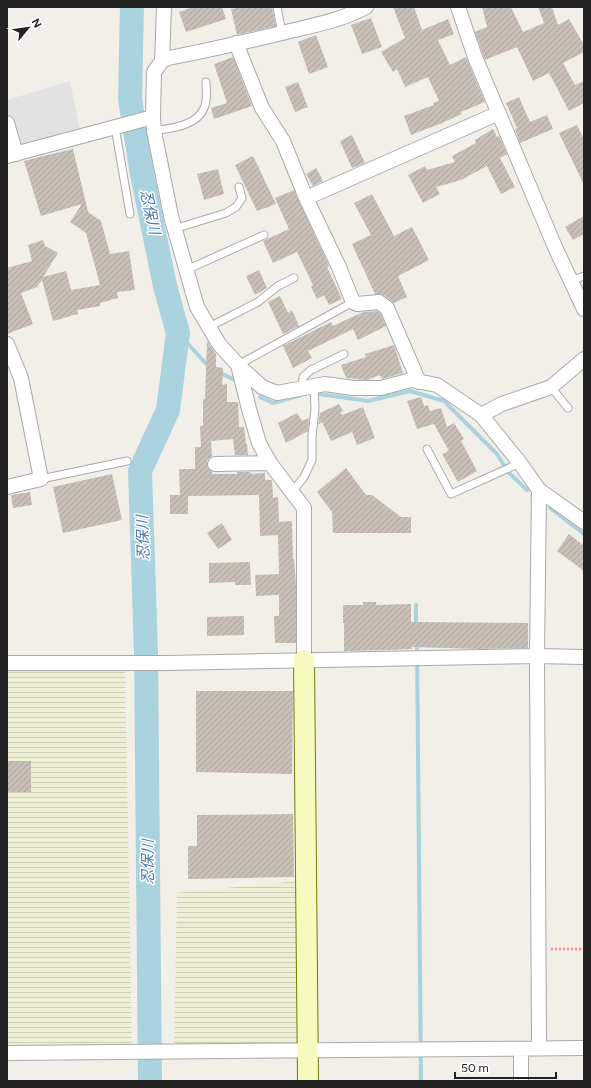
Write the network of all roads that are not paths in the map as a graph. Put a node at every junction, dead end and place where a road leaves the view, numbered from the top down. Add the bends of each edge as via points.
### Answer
1 (164, 7) edge
2 (276, 7) edge
3 (366, 7) edge
4 (458, 7) edge
5 (282, 33) junction
6 (236, 43) junction
7 (162, 61) junction
8 (206, 82) dead end
9 (499, 113) junction
10 (152, 117) junction
11 (7, 123) edge
12 (118, 126) junction
13 (154, 131) junction
14 (11, 155) edge
15 (239, 187) dead end
16 (306, 198) junction
17 (130, 214) dead end
18 (174, 229) junction
19 (264, 235) dead end
20 (186, 270) junction
21 (584, 276) edge
22 (294, 278) dead end
23 (571, 281) junction
24 (353, 302) junction
25 (584, 309) edge
26 (209, 327) junction
27 (7, 344) edge
28 (344, 354) dead end
29 (584, 359) edge
30 (238, 365) junction
31 (419, 382) junction
32 (308, 387) junction
33 (551, 387) junction
34 (568, 408) dead end
35 (481, 415) junction
36 (428, 449) dead end
37 (127, 461) dead end
38 (270, 462) junction
39 (520, 463) junction
40 (215, 464) dead end
41 (41, 479) junction
42 (7, 487) edge
43 (539, 490) junction
44 (292, 492) junction
45 (584, 522) edge
46 (537, 656) junction
47 (584, 657) edge
48 (304, 660) junction
49 (7, 663) edge
50 (520, 1048) junction
51 (539, 1048) junction
52 (584, 1048) edge
53 (308, 1050) junction
54 (7, 1053) edge
55 (308, 1081) edge
56 (521, 1081) edge

1 - 7 street
2 - 5 lane
3 - 5 street via 328,22
4 - 9 street via 475,57
5 - 6 street
6 - 7 street
6 - 16 street via 262,108 283,141
7 - 10 street via 154,72
8 - 13 lane via 204,108 197,117 186,124
9 - 16 street
9 - 23 street
10 - 12 street
10 - 13 street
11 - 14 street
12 - 14 street
12 - 17 lane
13 - 18 street
15 - 18 lane via 242,198 236,207
16 - 24 street
18 - 20 street
19 - 20 lane
20 - 26 street via 197,306
21 - 23 lane
22 - 26 lane via 278,286 258,302
23 - 25 street
24 - 30 lane
24 - 31 street via 379,302 387,308
26 - 30 street via 219,344
27 - 41 street via 21,378
28 - 32 lane via 311,370 303,377
29 - 33 street
30 - 32 street via 262,387 277,393
30 - 38 street via 259,443
31 - 32 street via 411,380 381,388 325,384
31 - 35 street via 437,385
32 - 44 lane via 315,409 312,460 304,477
33 - 34 lane
33 - 35 street via 502,404
35 - 39 street
36 - 39 lane via 451,494
37 - 41 lane
38 - 40 street
38 - 44 street
39 - 43 street
41 - 42 street
43 - 45 street
43 - 46 street
44 - 48 street via 304,508
46 - 47 street
46 - 48 street
46 - 51 street
48 - 49 street
48 - 53 street
50 - 51 street
50 - 53 street
50 - 56 street
51 - 52 street
53 - 54 street
53 - 55 street

